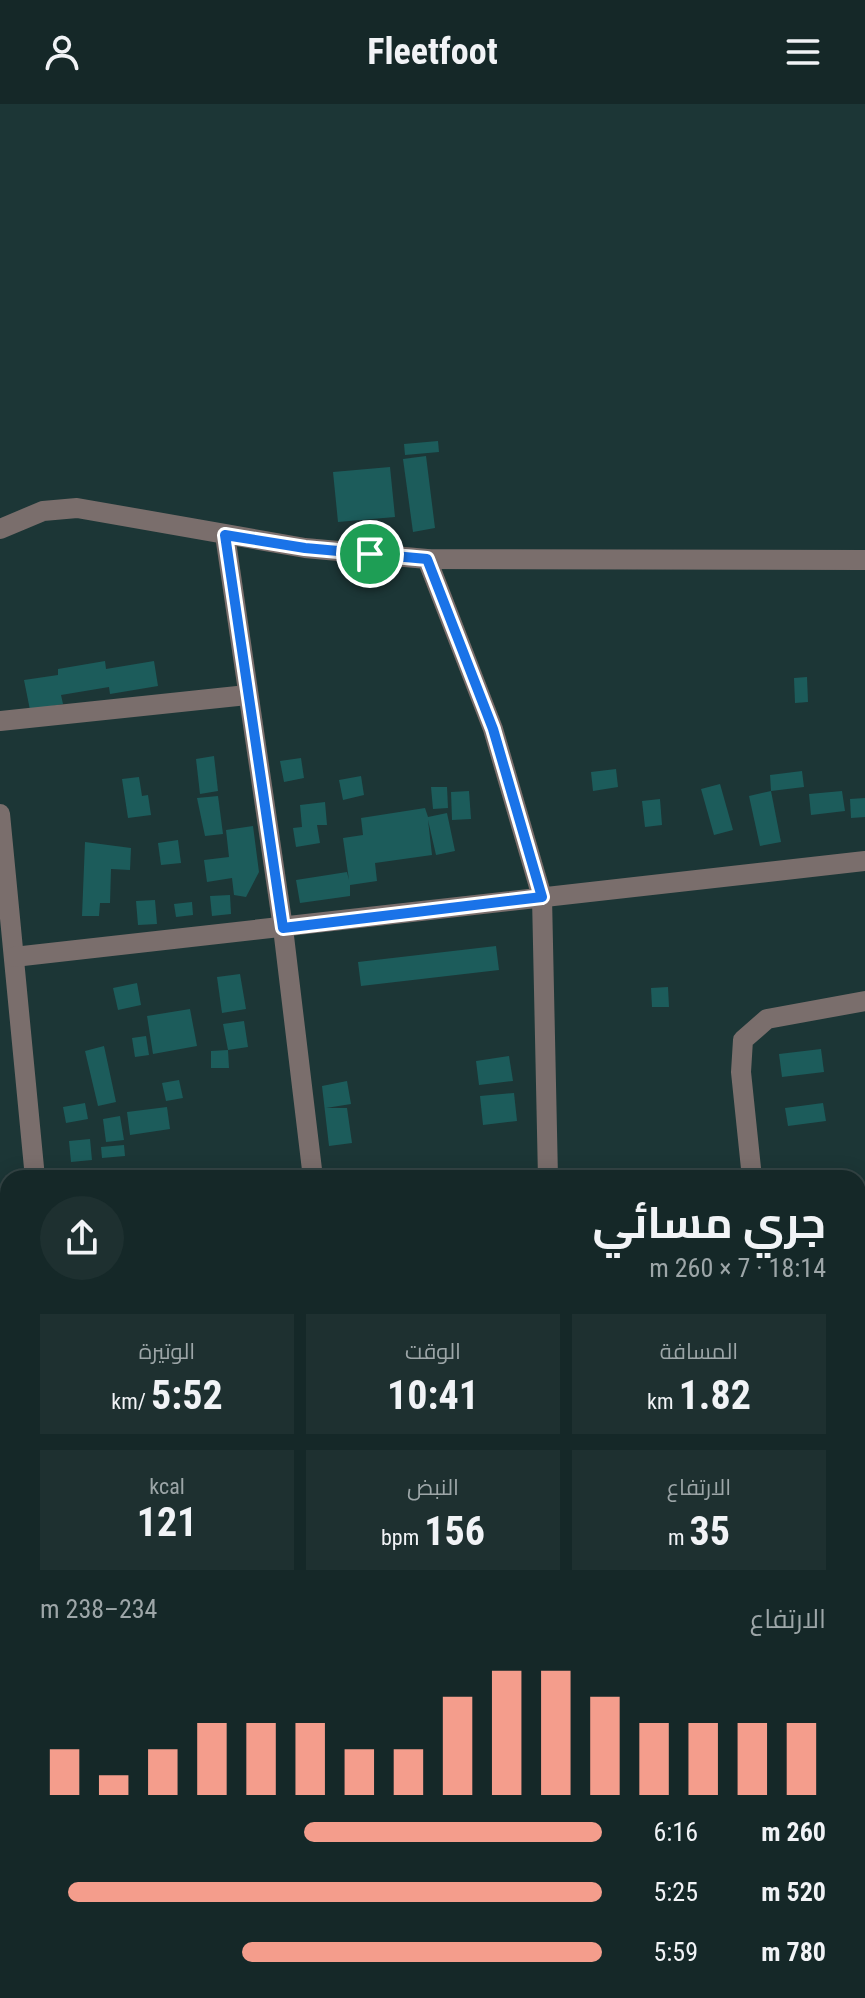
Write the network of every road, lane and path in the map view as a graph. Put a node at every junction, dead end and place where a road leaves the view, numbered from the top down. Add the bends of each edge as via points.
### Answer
1 (0, 529) edge
2 (225, 535) junction
3 (427, 559) junction
4 (865, 560) edge
5 (247, 695) junction
6 (0, 721) edge
7 (0, 814) edge
8 (865, 861) edge
9 (542, 897) junction
10 (283, 928) junction
11 (14, 957) junction
12 (865, 1001) edge
13 (34, 1170) edge
14 (312, 1170) edge
15 (548, 1170) edge
16 (751, 1170) edge

1 - 2 street via 43,511 77,508
2 - 3 street
2 - 5 street
3 - 4 street
3 - 9 street via 493,729
5 - 6 street
5 - 10 street
7 - 11 street
8 - 9 street
9 - 10 street
9 - 15 street
10 - 11 street
10 - 14 street
11 - 13 street
12 - 16 street via 767,1019 743,1040 741,1072

